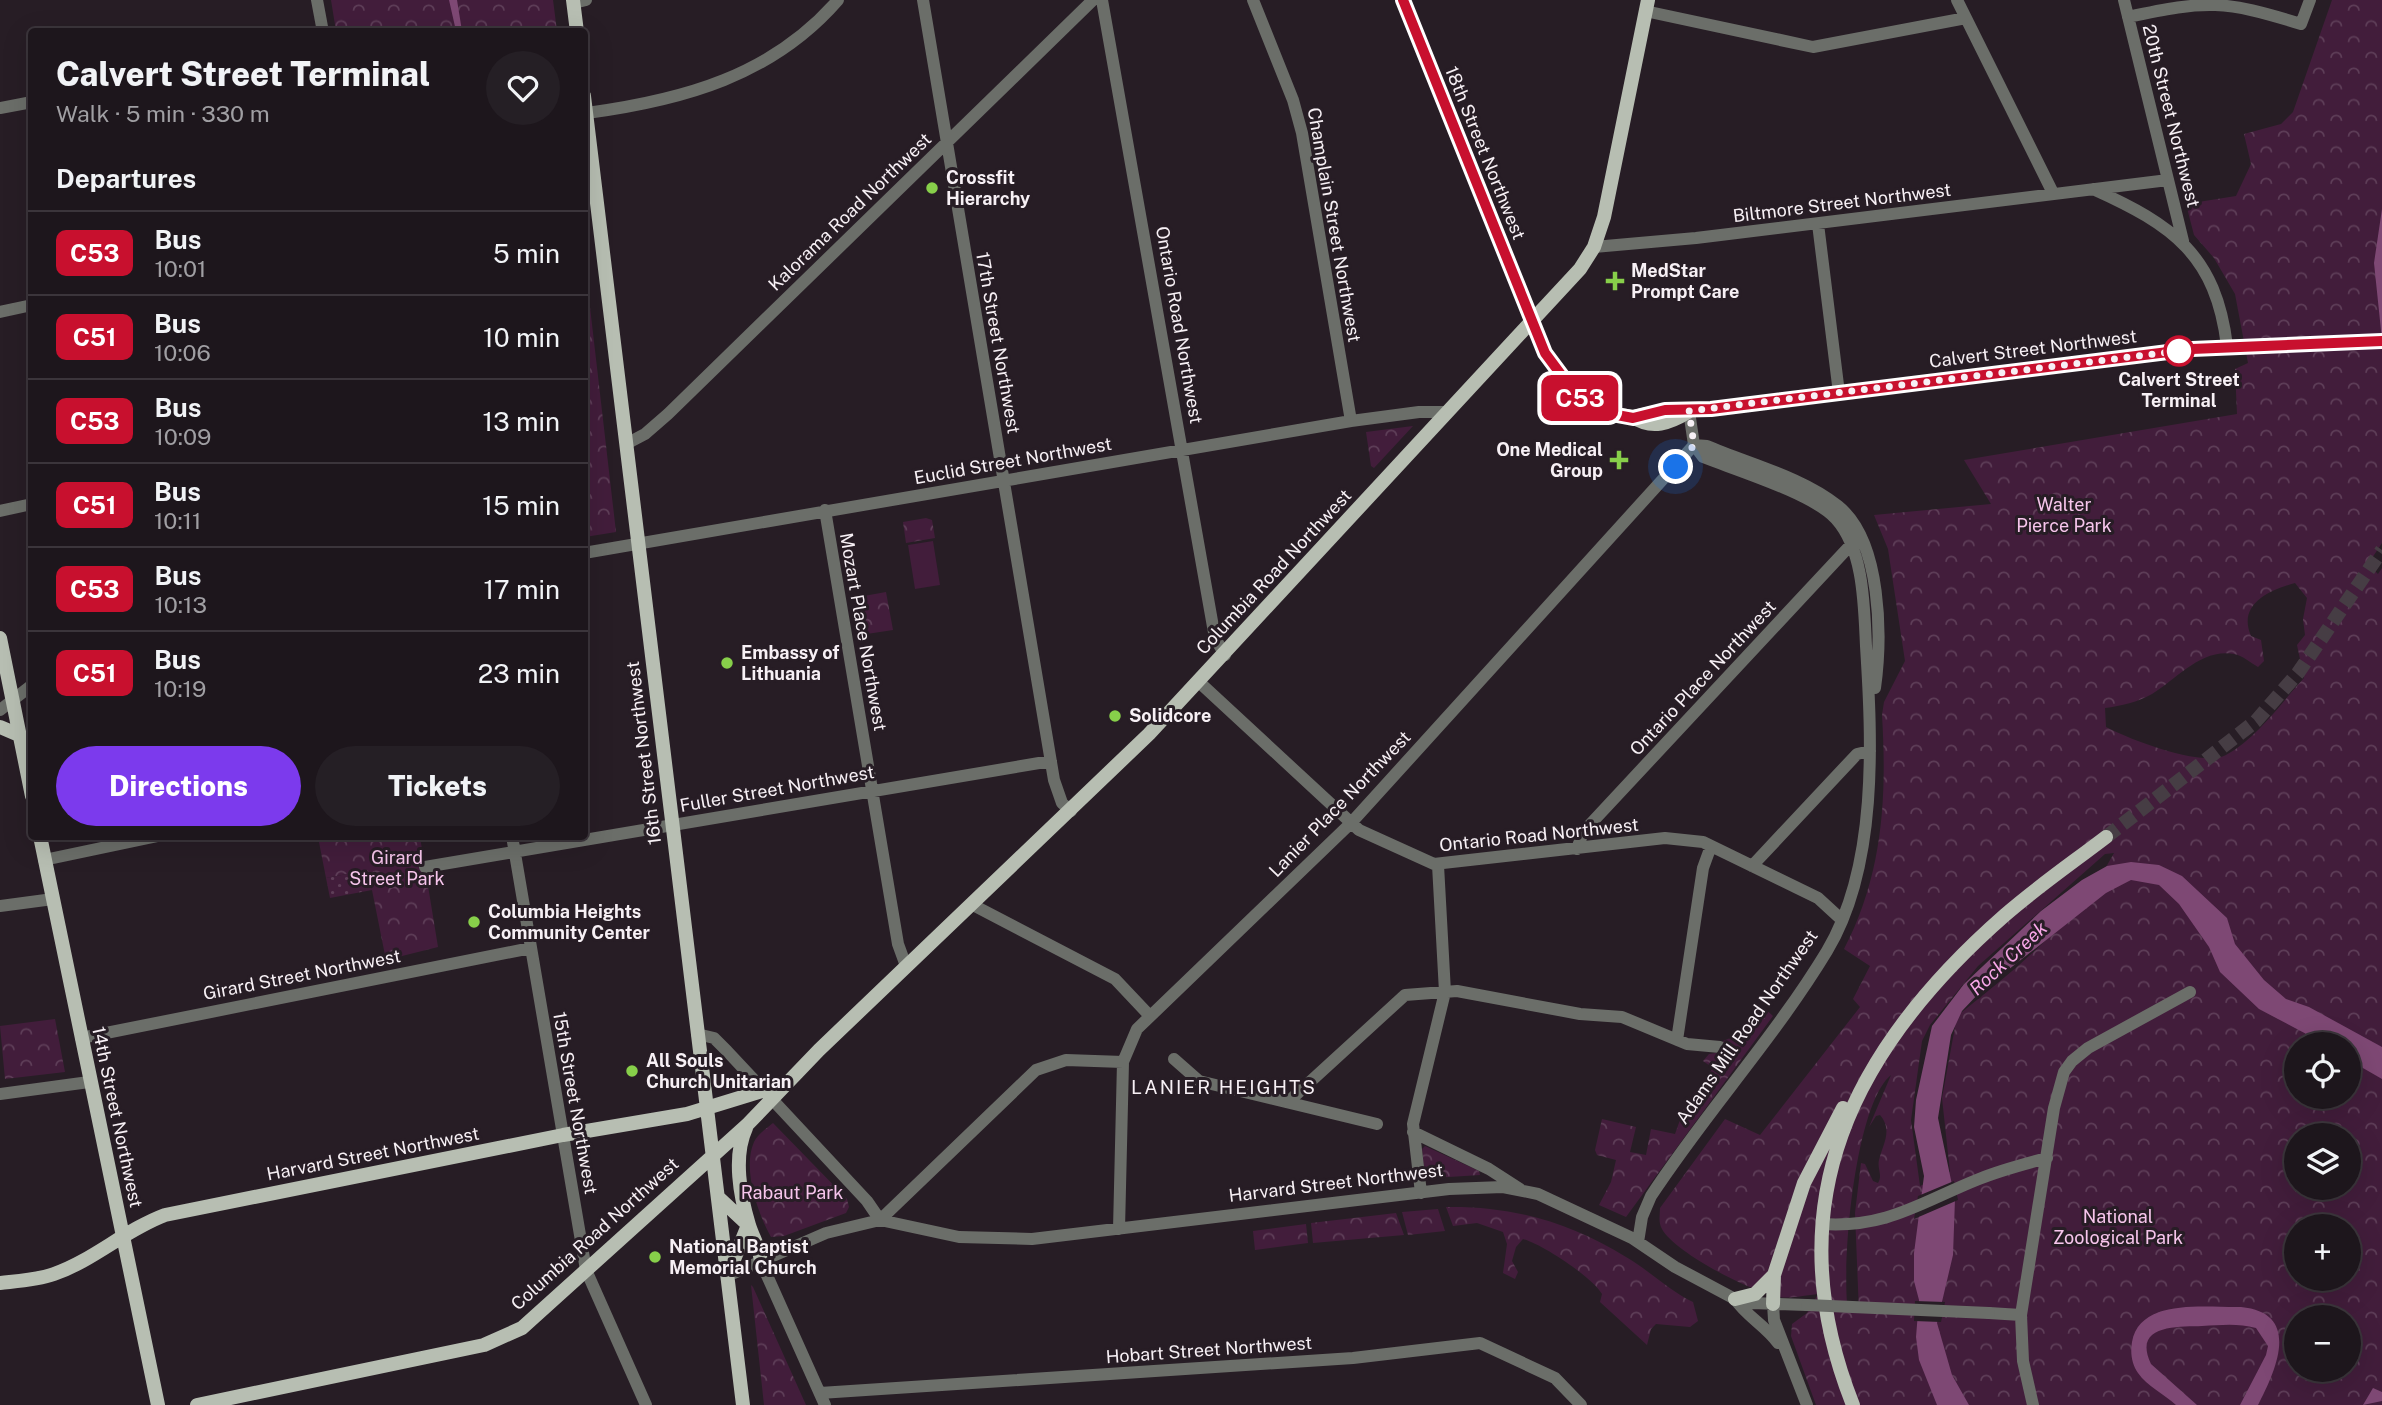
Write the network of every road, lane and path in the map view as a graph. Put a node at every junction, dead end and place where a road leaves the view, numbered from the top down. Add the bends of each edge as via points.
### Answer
1 (317, 0) edge
2 (838, 0) edge
3 (923, 0) edge
4 (1093, 0) edge
5 (1102, 0) edge
6 (1253, 0) edge
7 (1403, 0) edge
8 (1957, 0) edge
9 (2124, 0) edge
10 (2310, 0) edge
11 (578, 1) edge
12 (1647, 6) edge
13 (2129, 17) junction
14 (1966, 18) junction
15 (322, 28) edge
16 (577, 28) edge
17 (28, 103) edge
18 (0, 108) edge
19 (588, 113) edge
20 (588, 121) edge
21 (946, 143) junction
22 (2168, 180) junction
23 (2093, 189) junction
24 (2053, 193) junction
25 (1818, 224) junction
26 (2183, 241) junction
27 (1594, 247) junction
28 (28, 306) edge
29 (0, 312) edge
30 (1531, 321) junction
31 (2382, 341) edge
32 (2227, 346) junction
33 (1839, 393) junction
34 (1689, 411) junction
35 (1447, 412) junction
36 (1351, 421) junction
37 (626, 443) junction
38 (1694, 445) junction
39 (1183, 450) junction
40 (1004, 480) junction
41 (28, 505) edge
42 (825, 510) junction
43 (0, 511) edge
44 (1860, 536) junction
45 (638, 543) junction
46 (1851, 545) junction
47 (588, 552) edge
48 (0, 638) edge
49 (1867, 651) junction
50 (1224, 655) junction
51 (1879, 660) junction
52 (1199, 682) junction
53 (28, 688) edge
54 (1871, 698) junction
55 (12, 700) junction
56 (0, 710) edge
57 (0, 727) edge
58 (19, 735) junction
59 (1870, 751) junction
60 (1051, 761) junction
61 (28, 777) edge
62 (872, 791) junction
63 (1071, 811) junction
64 (1351, 823) junction
65 (673, 825) junction
66 (2106, 837) tunnel mouth
67 (588, 839) edge
68 (41, 840) edge
69 (139, 840) edge
70 (513, 840) edge
71 (581, 840) edge
72 (1711, 846) junction
73 (1577, 849) junction
74 (514, 851) junction
75 (44, 860) junction
76 (1438, 865) junction
77 (1752, 866) junction
78 (425, 867) dead end
79 (53, 900) junction
80 (971, 904) junction
81 (0, 906) edge
82 (1842, 920) junction
83 (531, 948) junction
84 (906, 966) junction
85 (1445, 992) junction
86 (2190, 992) dead end
87 (1150, 1016) junction
88 (697, 1034) junction
89 (80, 1038) junction
90 (1676, 1040) junction
91 (1720, 1047) dead end
92 (1174, 1059) dead end
93 (1123, 1062) junction
94 (1868, 1073) junction
95 (89, 1082) junction
96 (0, 1094) edge
97 (768, 1094) junction
98 (1288, 1102) junction
99 (707, 1108) junction
100 (1377, 1124) dead end
101 (747, 1125) junction
102 (1413, 1132) junction
103 (563, 1135) junction
104 (712, 1154) junction
105 (2047, 1158) junction
106 (1520, 1189) junction
107 (1421, 1193) junction
108 (718, 1197) junction
109 (880, 1220) junction
110 (748, 1224) junction
111 (1823, 1224) junction
112 (1119, 1229) junction
113 (123, 1236) junction
114 (1638, 1242) junction
115 (761, 1262) junction
116 (586, 1270) junction
117 (1774, 1275) junction
118 (727, 1276) junction
119 (0, 1283) edge
120 (1735, 1298) junction
121 (1773, 1304) junction
122 (2021, 1315) junction
123 (1792, 1363) junction
124 (822, 1399) edge
125 (158, 1405) edge
126 (197, 1405) edge
127 (646, 1405) edge
128 (743, 1405) edge
129 (1581, 1405) edge
130 (1807, 1405) edge
131 (1853, 1405) edge
132 (2034, 1405) edge

1 - 15 street
2 - 19 street via 787,47 730,80 672,99
3 - 21 street, 17th Street Northwest
4 - 21 street, Kalorama Road Northwest
5 - 39 street, Ontario Road Northwest
6 - 36 street, Champlain Street Northwest via 1302,133
7 - 30 main road, 18th Street Northwest
8 - 14 street
9 - 13 street, 20th Street Northwest
10 - 13 street via 2301,24 2221,0
11 - 16 main road
12 - 14 street via 1813,47
12 - 27 main road, Columbia Road Northwest
13 - 22 street, 20th Street Northwest
14 - 24 street
17 - 18 street
20 - 37 main road, 16th Street Northwest
21 - 37 street, Kalorama Road Northwest via 668,414
21 - 40 street, 17th Street Northwest
22 - 23 street, Biltmore Street Northwest
22 - 26 street, 20th Street Northwest
23 - 24 street, Biltmore Street Northwest
23 - 26 street via 2151,218
24 - 25 street, Biltmore Street Northwest
25 - 27 street, Biltmore Street Northwest
25 - 33 street
26 - 32 street via 2215,292
27 - 30 main road, Columbia Road Northwest via 1570,282
28 - 29 street
30 - 34 main road via 1550,362 1574,392 1599,410 1633,418 1665,410
30 - 35 main road, Columbia Road Northwest
31 - 32 main road, Calvert Street Northwest
32 - 33 main road, Calvert Street Northwest
33 - 34 main road, Calvert Street Northwest
34 - 38 street
35 - 36 street, Euclid Street Northwest
35 - 50 main road, Columbia Road Northwest
36 - 39 street, Euclid Street Northwest
37 - 45 main road, 16th Street Northwest
38 - 44 street, Adams Mill Road Northwest via 1707,446 1804,486 1840,508
38 - 46 street, Adams Mill Road Northwest via 1703,457 1825,509 1845,530
38 - 64 street, Lanier Place Northwest
39 - 40 street, Euclid Street Northwest
39 - 50 street, Ontario Road Northwest via 1215,638
40 - 42 street, Euclid Street Northwest
40 - 60 street, 17th Street Northwest
41 - 43 street
42 - 45 street, Euclid Street Northwest
42 - 62 street, Mozart Place Northwest
44 - 46 street, Ontario Place Northwest
44 - 51 street, Adams Mill Road Northwest via 1870,563
45 - 47 street, Euclid Street Northwest
45 - 65 main road, 16th Street Northwest
46 - 49 street, Adams Mill Road Northwest
46 - 73 street, Ontario Place Northwest via 1583,832
48 - 55 main road
49 - 51 street
49 - 54 street, Adams Mill Road Northwest
50 - 52 main road, Columbia Road Northwest
51 - 54 street, Adams Mill Road Northwest
52 - 63 main road, Columbia Road Northwest
52 - 64 street, Ontario Road Northwest
53 - 55 street
54 - 59 street, Adams Mill Road Northwest
55 - 56 street
55 - 58 main road
57 - 58 main road
58 - 61 main road
59 - 77 street via 1857,754
59 - 82 street, Adams Mill Road Northwest via 1865,828
60 - 62 street, Fuller Street Northwest
60 - 63 street, 17th Street Northwest via 1057,793
62 - 65 street, Fuller Street Northwest
62 - 84 street, Mozart Place Northwest via 898,944
63 - 80 main road, Columbia Road Northwest
64 - 76 street, Ontario Road Northwest
64 - 87 street, Lanier Place Northwest
65 - 67 street, Fuller Street Northwest
65 - 88 main road, 16th Street Northwest
66 - 94 main road via 1978,941 1931,991
68 - 75 main road, 14th Street Northwest
69 - 75 street
70 - 74 street, 15th Street Northwest
71 - 74 street, Fuller Street Northwest
72 - 73 street, Ontario Road Northwest via 1677,838
72 - 77 street, Ontario Road Northwest
72 - 90 street via 1703,868
73 - 76 street, Ontario Road Northwest
74 - 78 street, Fuller Street Northwest
74 - 83 street, 15th Street Northwest
75 - 79 main road, 14th Street Northwest
76 - 85 street
77 - 82 street, Ontario Road Northwest via 1818,898
79 - 81 street
79 - 89 main road, 14th Street Northwest
80 - 84 main road, Columbia Road Northwest
80 - 87 street via 1115,979
82 - 114 street, Adams Mill Road Northwest via 1827,951 1651,1196
83 - 89 street, Girard Street Northwest
83 - 103 street, 15th Street Northwest
84 - 97 main road, Columbia Road Northwest via 785,1084
85 - 90 street via 1622,1017
85 - 98 street via 1401,996
85 - 102 street
86 - 105 street via 2072,1060 2056,1098
87 - 93 street, Lanier Place Northwest via 1134,1034
88 - 97 street via 714,1038
88 - 99 main road, 16th Street Northwest
89 - 95 main road, 14th Street Northwest
90 - 91 street
92 - 98 street via 1199,1082
93 - 109 street via 1066,1060 1036,1070
93 - 112 street, Lanier Place Northwest
94 - 111 main road via 1838,1143
94 - 117 main road via 1841,1111 1812,1166
95 - 96 street
95 - 113 main road, 14th Street Northwest
97 - 99 main road, Harvard Street Northwest
97 - 101 main road, Columbia Road Northwest
97 - 109 street
98 - 100 street
99 - 103 main road, Harvard Street Northwest
99 - 104 main road, 16th Street Northwest
101 - 104 main road, Columbia Road Northwest
101 - 110 main road via 739,1163
102 - 106 street
102 - 107 street
103 - 113 main road, Harvard Street Northwest via 165,1215
103 - 116 street, 15th Street Northwest
104 - 108 main road, 16th Street Northwest
104 - 116 main road, Columbia Road Northwest
105 - 111 street via 1980,1178 1871,1224
105 - 122 street
106 - 107 street, Harvard Street Northwest via 1468,1187
106 - 114 street, Harvard Street Northwest via 1554,1200
107 - 112 street, Harvard Street Northwest
108 - 110 main road
108 - 118 main road, 16th Street Northwest
109 - 112 street, Harvard Street Northwest via 935,1233 992,1239
109 - 115 street, Harvard Street Northwest via 826,1233
110 - 115 main road
110 - 118 main road
111 - 131 main road via 1828,1318
113 - 119 main road, Harvard Street Northwest via 52,1275
113 - 125 main road, 14th Street Northwest
114 - 120 street, Harvard Street Northwest
115 - 118 street, Harvard Street Northwest
115 - 124 street
116 - 126 main road, Columbia Road Northwest via 527,1324 496,1342
116 - 127 street, 15th Street Northwest
117 - 120 main road via 1755,1294
117 - 121 main road
118 - 128 main road, 16th Street Northwest
120 - 121 street, Harvard Street Northwest
120 - 123 street via 1767,1327
121 - 122 street, Harvard Street Northwest, bridge
121 - 123 street via 1774,1320
122 - 132 street via 2023,1361
123 - 130 street
124 - 129 street, Hobart Street Northwest via 1353,1358 1480,1343 1555,1378

